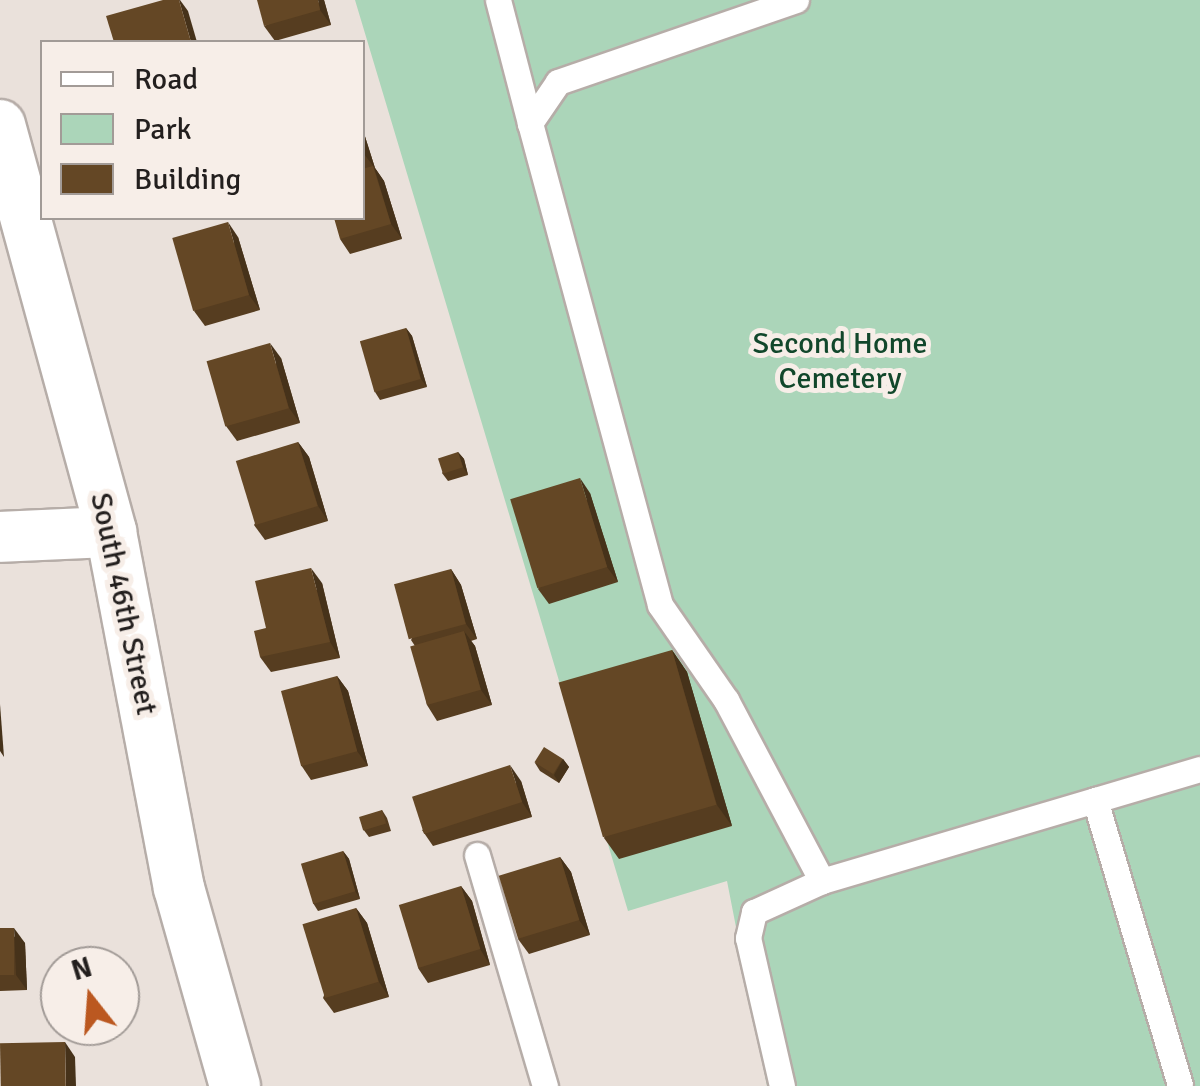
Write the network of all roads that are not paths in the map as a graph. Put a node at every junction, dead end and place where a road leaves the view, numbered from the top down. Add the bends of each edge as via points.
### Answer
1 (498, 0) edge
2 (796, 0) edge
3 (530, 122) junction
4 (0, 125) edge
5 (111, 532) junction
6 (0, 538) edge
7 (1200, 769) edge
8 (1095, 800) junction
9 (477, 855) dead end
10 (822, 881) junction
11 (234, 1086) edge
12 (545, 1086) edge
13 (782, 1086) edge
14 (1180, 1086) edge

1 - 3 lane
2 - 3 lane via 558,82
3 - 10 lane via 660,605 726,700
4 - 5 street, South 46th Street
5 - 6 street
5 - 11 street, South 46th Street via 180,888
7 - 8 lane
8 - 10 lane
8 - 14 lane
9 - 12 lane
10 - 13 lane via 754,912 751,925

